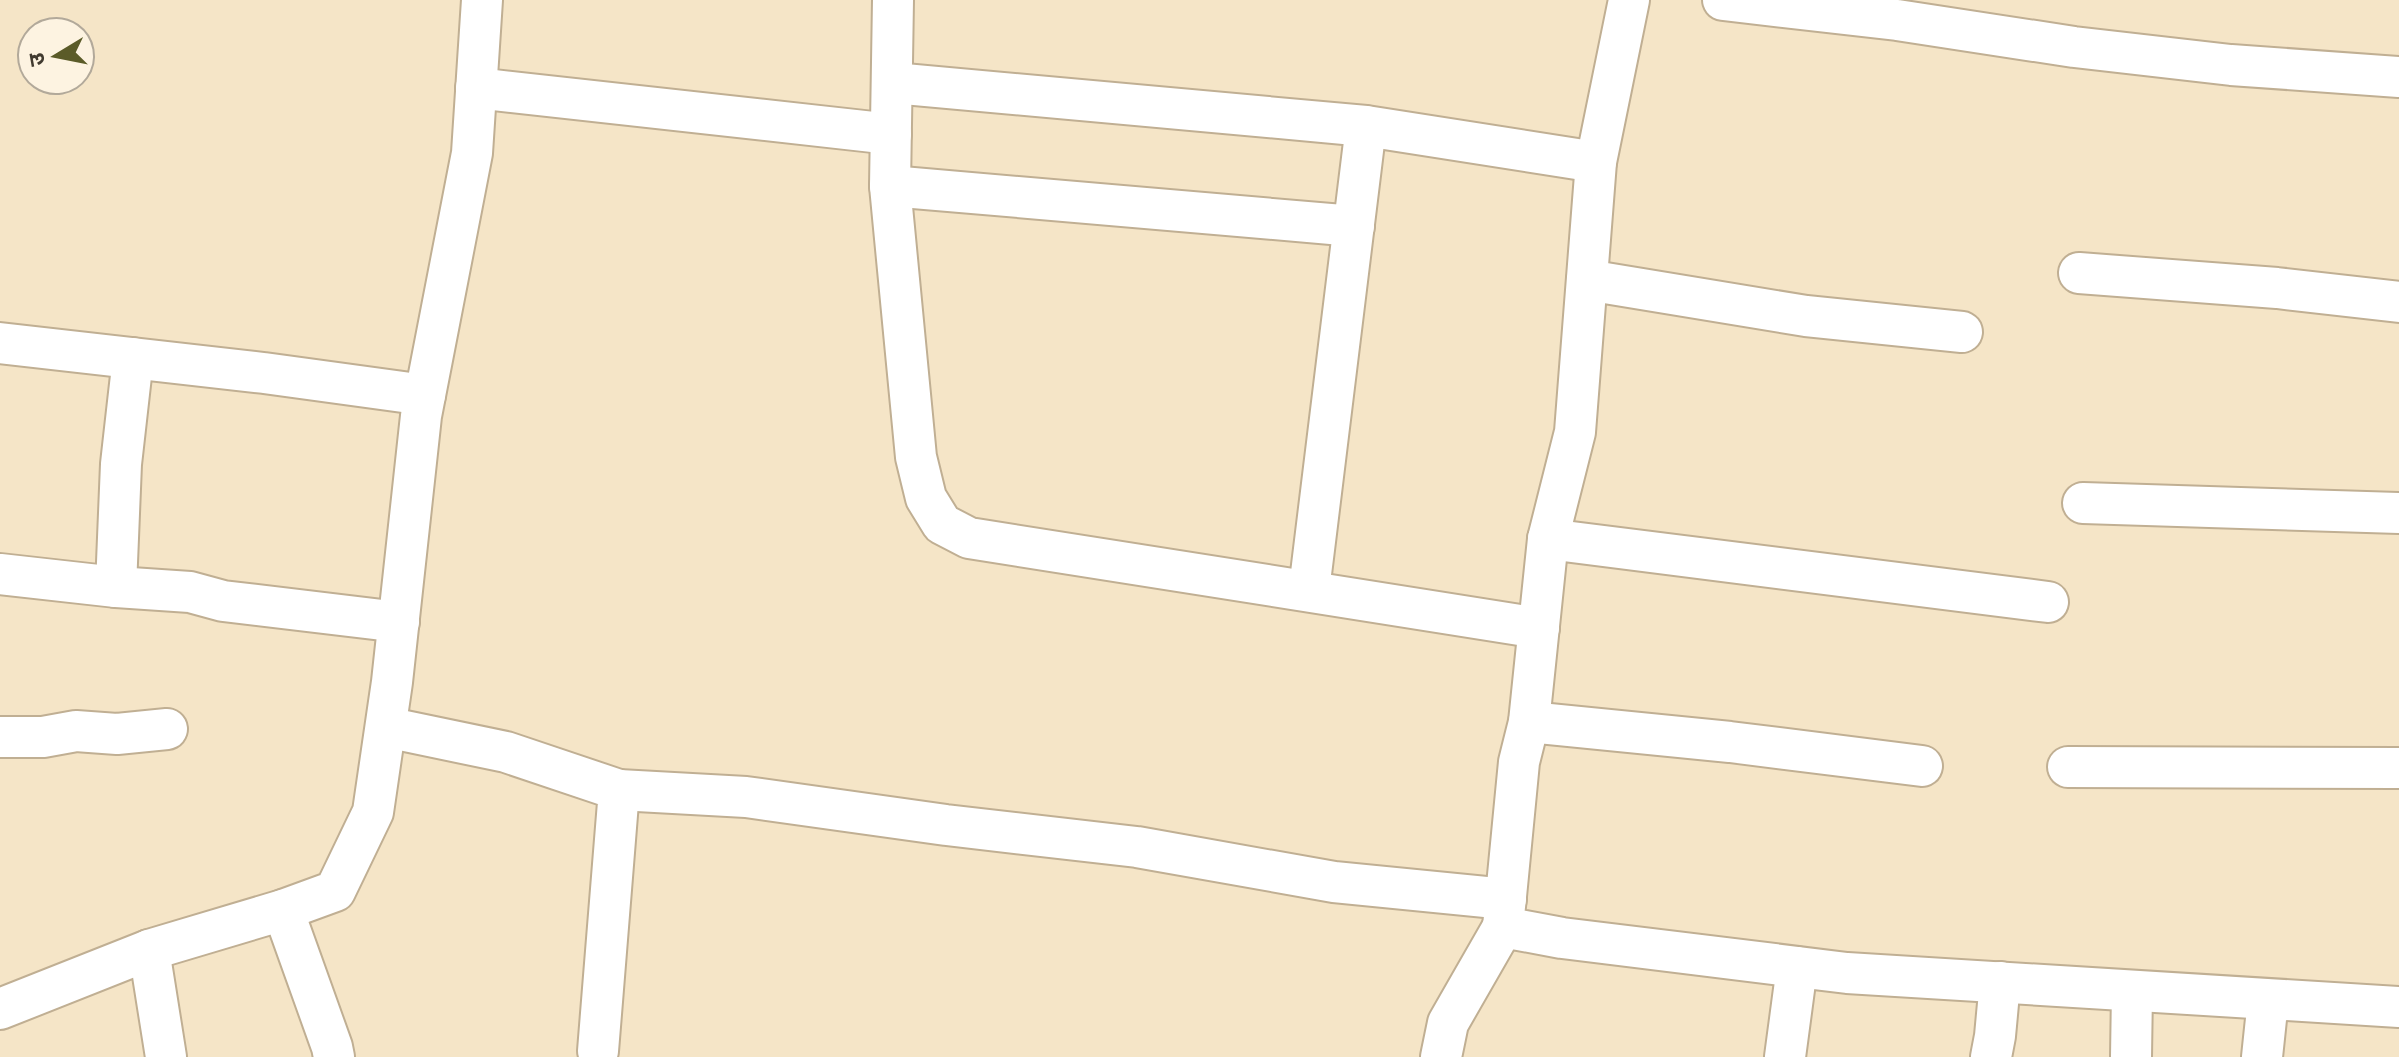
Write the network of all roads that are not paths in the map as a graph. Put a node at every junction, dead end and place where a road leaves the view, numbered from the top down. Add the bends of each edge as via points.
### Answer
1 (482, 0) edge
2 (893, 0) edge
3 (1629, 0) edge
4 (1723, 0) edge
5 (2399, 77) edge
6 (893, 83) junction
7 (476, 88) junction
8 (1366, 126) junction
9 (891, 134) junction
10 (1596, 162) junction
11 (890, 186) junction
12 (1354, 226) junction
13 (2079, 273) dead end
14 (1587, 280) junction
15 (2399, 302) edge
16 (1962, 332) dead end
17 (0, 343) edge
18 (133, 358) junction
19 (425, 395) junction
20 (2083, 503) dead end
21 (2399, 513) edge
22 (1548, 539) junction
23 (0, 574) edge
24 (116, 587) junction
25 (1309, 590) junction
26 (2048, 602) dead end
27 (399, 622) junction
28 (1539, 628) junction
29 (1529, 722) junction
30 (386, 727) junction
31 (167, 729) dead end
32 (0, 737) edge
33 (1922, 766) dead end
34 (2068, 767) dead end
35 (2399, 768) edge
36 (619, 790) junction
37 (283, 910) junction
38 (1505, 913) junction
39 (149, 950) junction
40 (1797, 967) junction
41 (2000, 982) junction
42 (2132, 991) junction
43 (2268, 1000) junction
44 (2399, 1007) edge
45 (0, 1009) edge
46 (598, 1051) dead end
47 (166, 1057) edge
48 (334, 1057) edge
49 (1441, 1057) edge
50 (1785, 1057) edge
51 (1991, 1057) edge
52 (2131, 1057) edge
53 (2262, 1057) edge

1 - 7 street
2 - 6 street
3 - 10 street
4 - 5 street via 2231,65
6 - 8 street
6 - 9 street
7 - 9 street
7 - 19 street via 472,153
8 - 10 street
8 - 12 street
9 - 11 street
10 - 14 street
11 - 12 street
11 - 25 street via 916,457 926,498 942,524 969,538
12 - 25 street
13 - 15 street
14 - 16 street via 1806,316
14 - 22 street via 1575,432
17 - 18 street
18 - 19 street
18 - 24 street via 121,464
19 - 27 street
20 - 21 street
22 - 26 street
22 - 28 street
23 - 24 street
24 - 27 street via 190,592 223,601
25 - 28 street
27 - 30 street
28 - 29 street
29 - 33 street
29 - 38 street via 1519,762
30 - 36 street via 506,752
30 - 37 street via 373,812 335,891
31 - 32 street
34 - 35 street
36 - 38 street via 746,797 1137,847
36 - 46 street
37 - 39 street
37 - 48 street
38 - 40 street via 1562,938
38 - 49 street via 1448,1023
39 - 45 street
39 - 47 street
40 - 41 street
40 - 50 street
41 - 42 street
41 - 51 street
42 - 43 street
42 - 52 street
43 - 44 street
43 - 53 street

